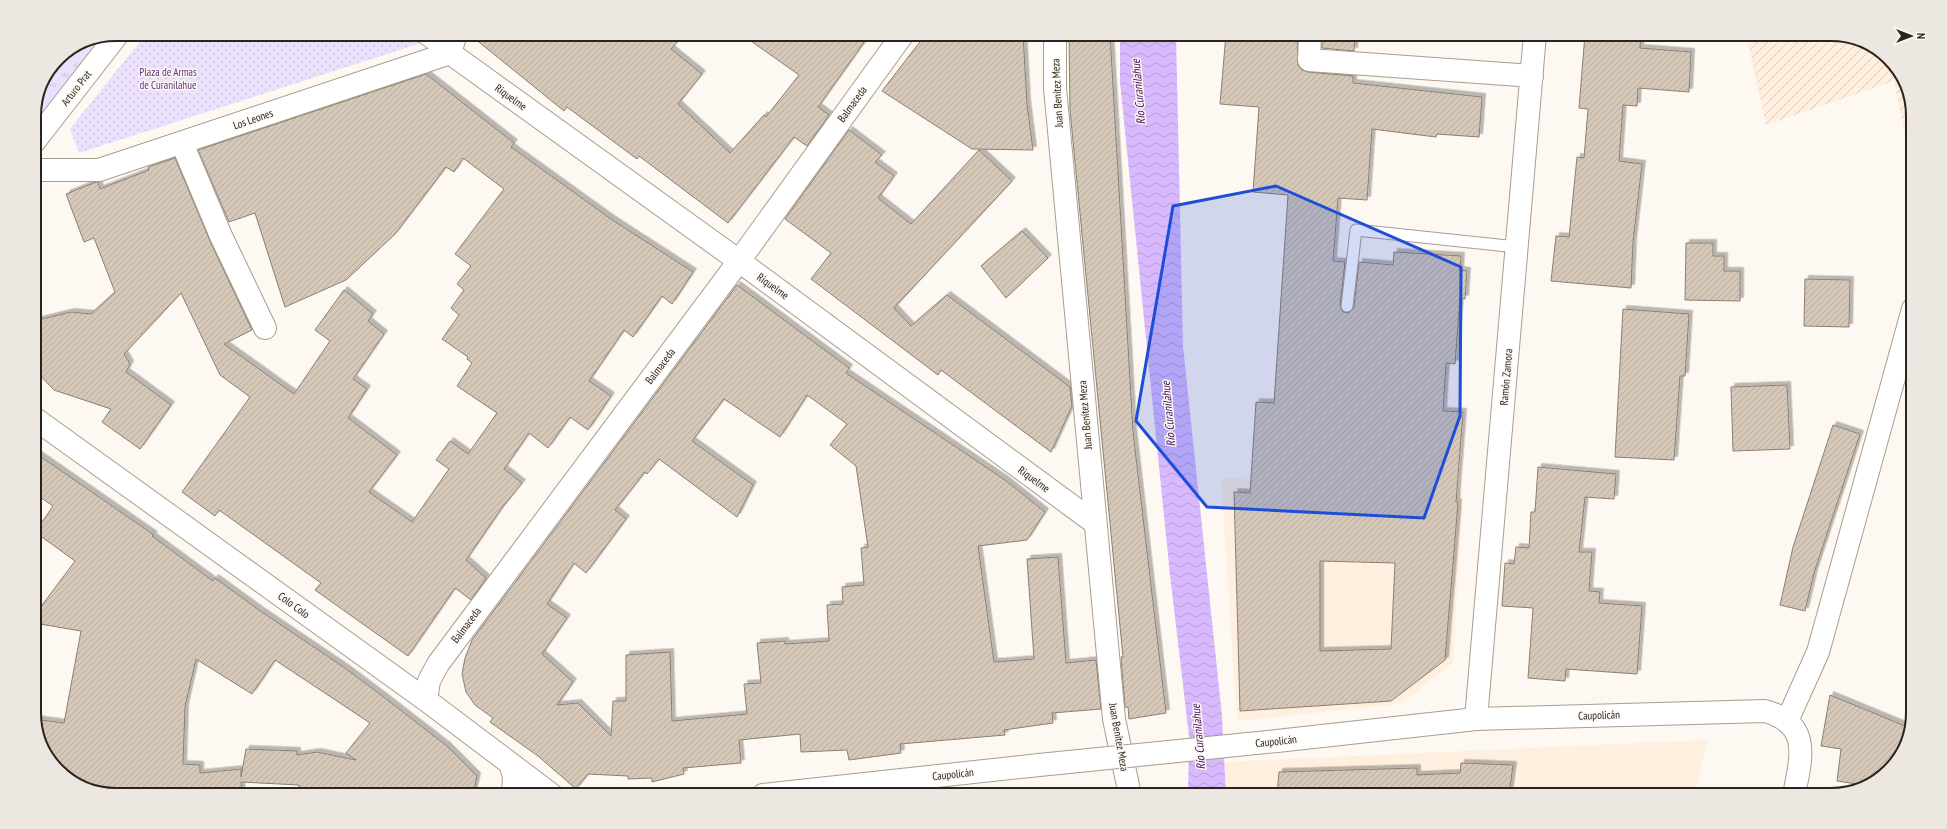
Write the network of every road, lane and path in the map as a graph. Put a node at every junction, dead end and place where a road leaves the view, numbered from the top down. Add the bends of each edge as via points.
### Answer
1 (112, 41) edge
2 (898, 41) edge
3 (1055, 41) edge
4 (1310, 41) edge
5 (1534, 41) edge
6 (453, 43) edge
7 (1532, 76) junction
8 (41, 133) edge
9 (182, 143) junction
10 (41, 170) edge
11 (1517, 247) junction
12 (739, 261) junction
13 (1347, 306) dead end
14 (264, 328) dead end
15 (1906, 334) edge
16 (41, 423) edge
17 (1094, 523) junction
18 (426, 700) junction
19 (1476, 719) junction
20 (1787, 721) junction
21 (510, 764) junction
22 (513, 788) edge
23 (543, 788) edge
24 (876, 788) edge
25 (1129, 788) edge
26 (1795, 788) edge

1 - 8 street, Arturo Prat
2 - 12 street, Balmaceda
3 - 17 street, Juan Benítez Meza via 1055,88
4 - 7 street via 1309,60
5 - 7 street, Ramón Zamora
6 - 9 street, Los Leones
6 - 12 street, Riquelme
7 - 11 street, Ramón Zamora
9 - 10 street, Los Leones via 99,170
9 - 14 street via 221,236
11 - 13 lane via 1356,230
11 - 19 street, Ramón Zamora
12 - 17 street, Riquelme
12 - 18 street, Balmaceda via 438,664 429,681
15 - 20 street via 1818,652
16 - 18 street, Colo Colo
17 - 25 street, Juan Benítez Meza via 1114,719
18 - 21 street, Colo Colo
19 - 20 street, Caupolicán via 1750,710 1777,714
19 - 24 street, Caupolicán, bridge via 1039,765
20 - 26 street via 1796,730 1802,754
21 - 22 street via 514,776
21 - 23 street, Colo Colo

